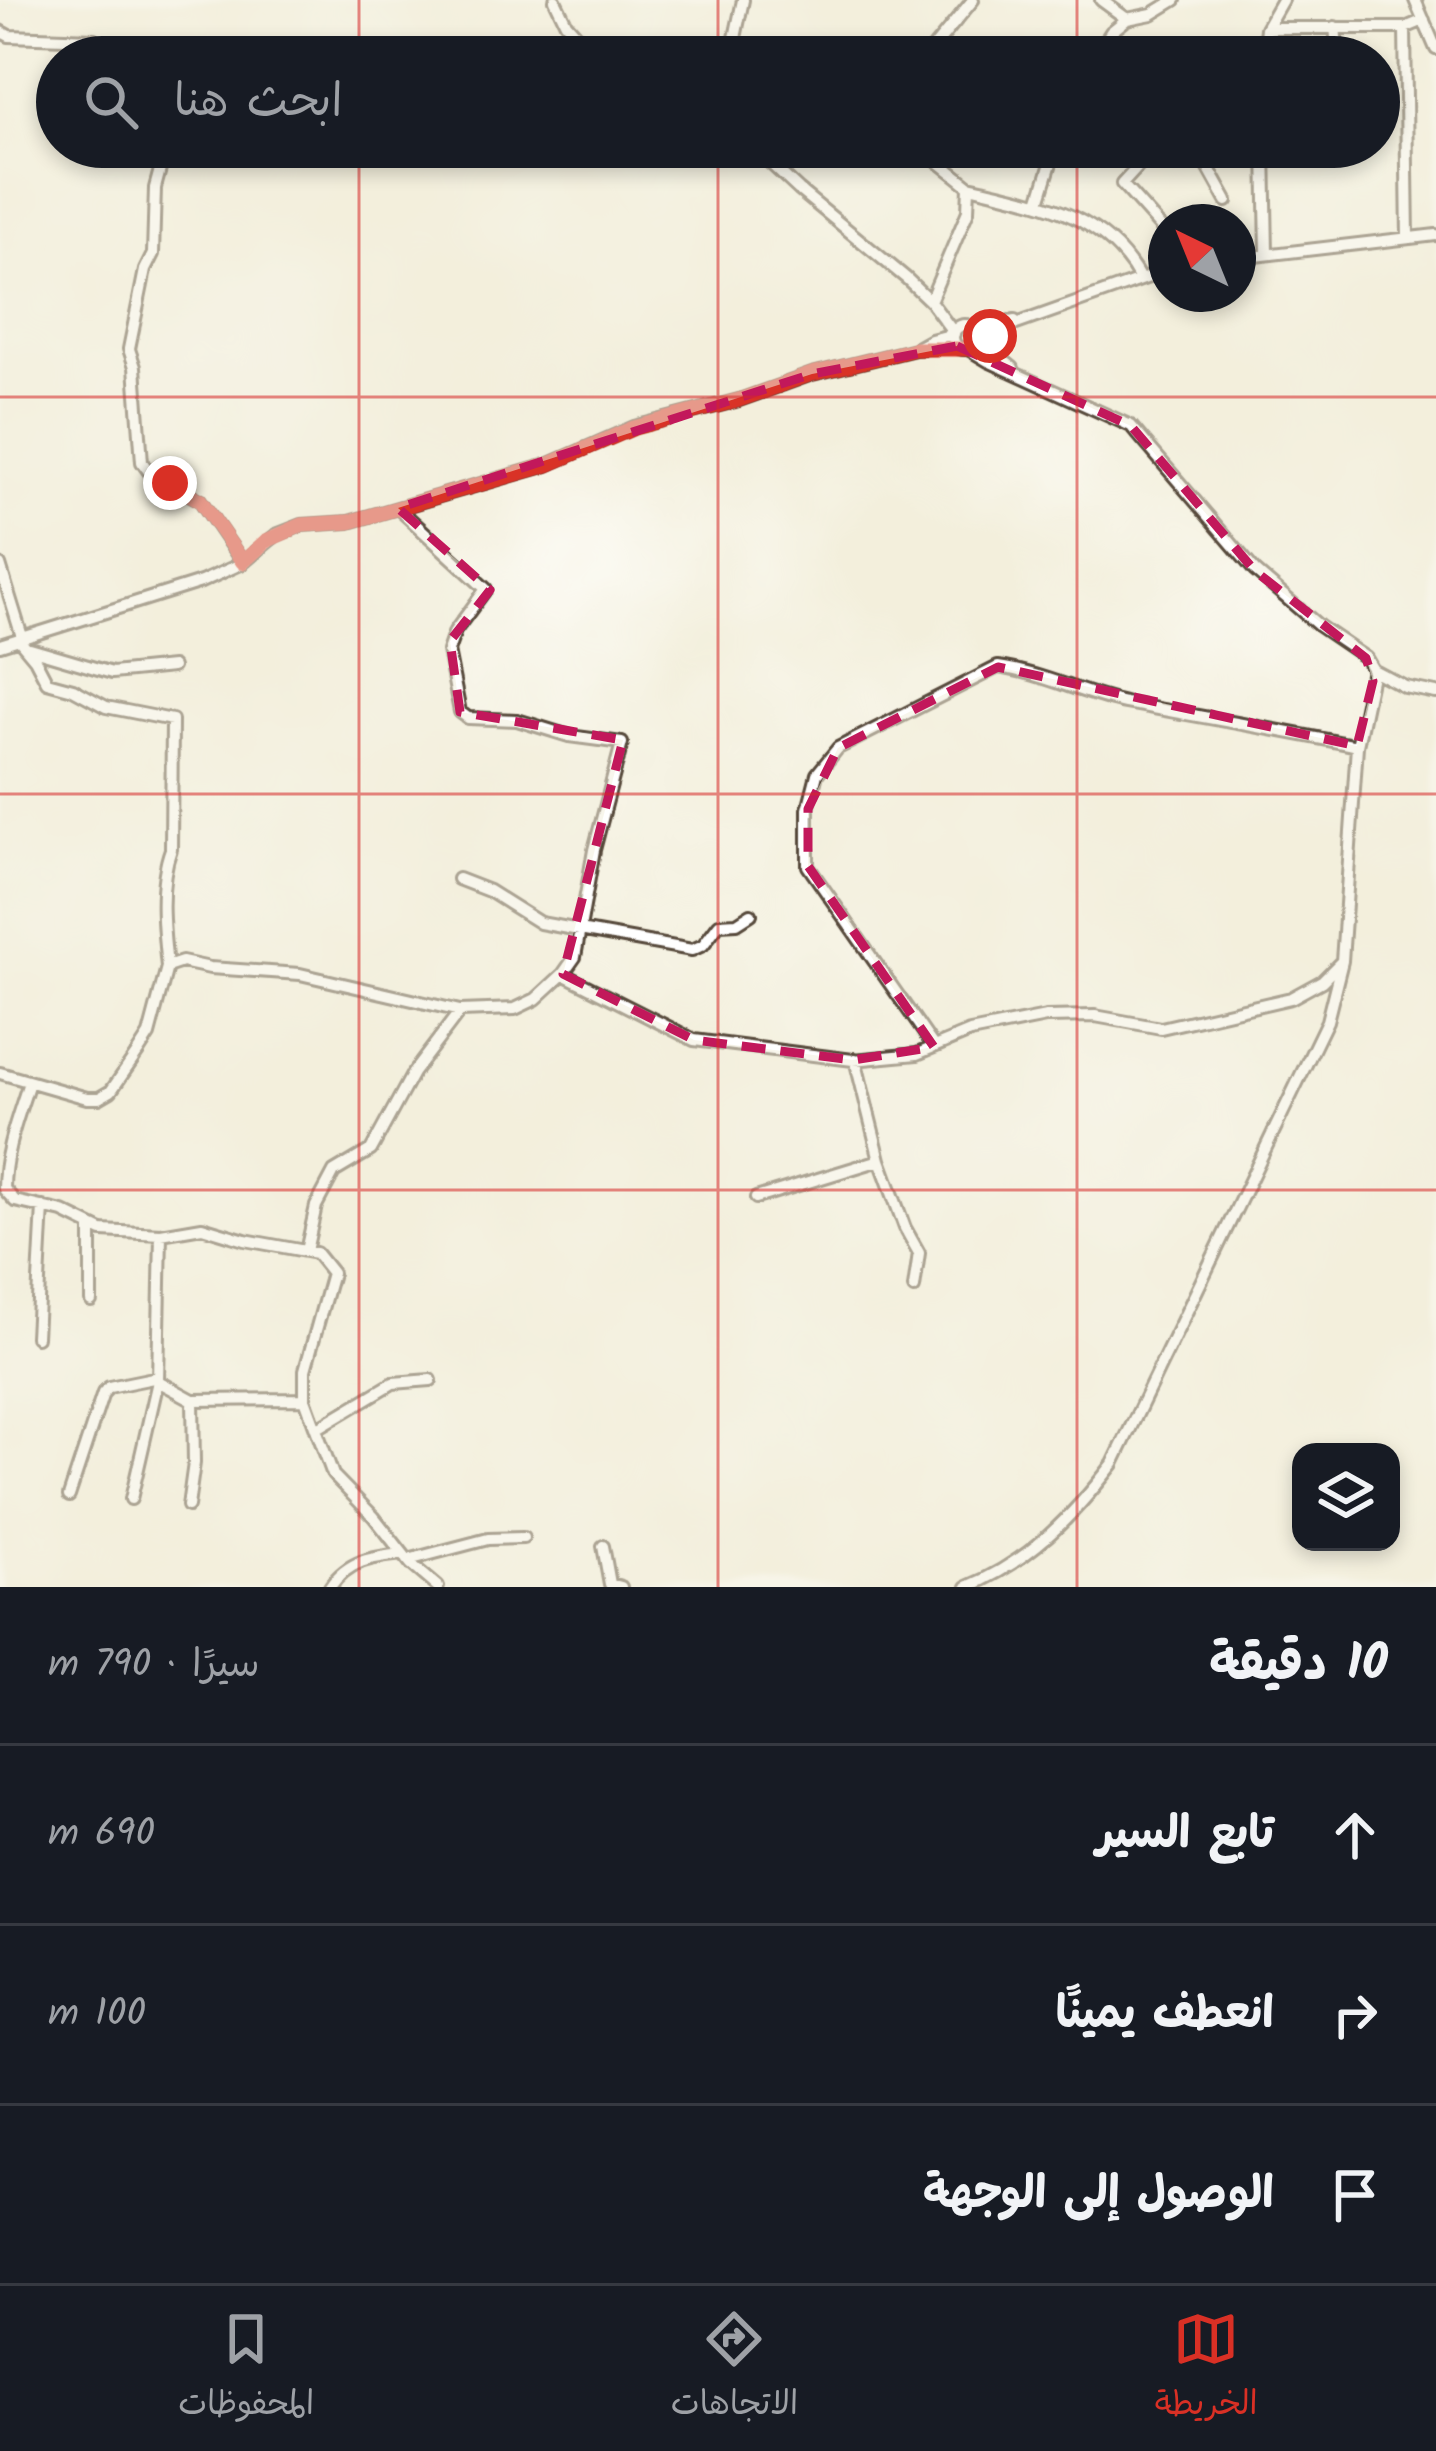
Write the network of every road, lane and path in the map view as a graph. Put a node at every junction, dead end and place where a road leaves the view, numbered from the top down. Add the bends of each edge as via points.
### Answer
1 (555, 0) edge
2 (743, 0) edge
3 (973, 0) edge
4 (1101, 0) edge
5 (1175, 0) edge
6 (1282, 0) edge
7 (1415, 0) edge
8 (1127, 19) junction
9 (1424, 20) junction
10 (1335, 27) junction
11 (1266, 28) junction
12 (1405, 28) junction
13 (0, 31) edge
14 (578, 36) edge
15 (735, 36) edge
16 (943, 36) edge
17 (1108, 36) edge
18 (1265, 36) edge
19 (1336, 36) edge
20 (36, 37) edge
21 (1436, 49) edge
22 (160, 168) edge
23 (777, 168) edge
24 (947, 168) edge
25 (1050, 168) edge
26 (1137, 168) edge
27 (1209, 168) edge
28 (1265, 168) edge
29 (969, 185) junction
30 (1039, 202) junction
31 (1227, 202) dead end
32 (1148, 212) edge
33 (1436, 235) edge
34 (1408, 238) junction
35 (1267, 254) junction
36 (1256, 256) edge
37 (1148, 277) edge
38 (1140, 279) junction
39 (933, 303) junction
40 (1018, 321) junction
41 (996, 334) junction
42 (962, 335) junction
43 (992, 352) junction
44 (1020, 374) junction
45 (398, 508) junction
46 (243, 562) junction
47 (0, 565) edge
48 (23, 643) junction
49 (0, 645) edge
50 (172, 667) dead end
51 (1373, 670) junction
52 (1436, 693) edge
53 (1358, 746) junction
54 (458, 879) dead end
55 (751, 914) dead end
56 (581, 932) junction
57 (1342, 961) junction
58 (167, 967) junction
59 (563, 974) junction
60 (1322, 981) junction
61 (1336, 992) junction
62 (460, 1011) junction
63 (934, 1047) junction
64 (855, 1059) junction
65 (0, 1073) edge
66 (29, 1082) junction
67 (880, 1160) junction
68 (2, 1190) edge
69 (756, 1198) dead end
70 (43, 1208) junction
71 (91, 1227) junction
72 (161, 1234) junction
73 (306, 1251) junction
74 (914, 1288) dead end
75 (91, 1301) dead end
76 (36, 1337) dead end
77 (158, 1379) junction
78 (431, 1380) dead end
79 (305, 1399) junction
80 (194, 1400) junction
81 (316, 1429) junction
82 (69, 1496) dead end
83 (131, 1499) dead end
84 (188, 1506) dead end
85 (524, 1538) dead end
86 (603, 1546) dead end
87 (406, 1557) junction
88 (330, 1587) edge
89 (437, 1587) edge
90 (621, 1587) edge
91 (967, 1587) edge

1 - 14 street
2 - 15 street
3 - 16 street
4 - 8 street
5 - 8 street
6 - 11 street
7 - 9 street
8 - 17 street
9 - 12 street
9 - 21 street
10 - 11 street
10 - 12 street
10 - 19 street
11 - 18 street
12 - 34 street
13 - 20 street
22 - 46 street via 153,254 129,349 142,462 200,500
23 - 39 street
24 - 29 street
25 - 30 street
26 - 32 street via 1122,184
27 - 31 street
28 - 35 street
29 - 30 street
29 - 39 street via 968,211
30 - 38 street via 1111,242
33 - 34 street
34 - 35 street
35 - 36 street
37 - 38 street
38 - 40 street
39 - 42 street
40 - 41 street
40 - 42 street
41 - 42 street
41 - 43 street
42 - 43 street
42 - 44 street via 998,367
42 - 45 street via 634,428 548,465
43 - 44 street
44 - 51 street via 1138,433 1255,571
45 - 46 street via 302,525
45 - 56 street via 486,589 448,651 460,712 622,743
46 - 48 street
47 - 48 street
48 - 49 street
48 - 50 street via 112,673
48 - 58 street via 46,682 106,707 172,720
51 - 52 street
51 - 53 street
53 - 57 street
53 - 63 street via 1125,702 998,668 838,748 817,774 808,809 808,866
54 - 56 street via 540,923
55 - 56 street via 719,924 692,950
56 - 59 street
57 - 60 street
57 - 61 street
58 - 62 street via 300,974
58 - 66 street via 148,1035 111,1090 87,1098
59 - 62 street via 515,1009
59 - 64 street via 694,1040
60 - 61 street
60 - 63 street via 1291,998 1162,1028 1073,1015 970,1032
61 - 91 street via 1113,1464 1042,1542
62 - 73 street via 370,1150 334,1172
63 - 64 street
64 - 67 street
65 - 66 street
66 - 68 street
67 - 69 street
67 - 74 street via 919,1253
68 - 70 street
70 - 71 street
70 - 76 street
71 - 72 street
71 - 75 street
72 - 73 street via 202,1227
72 - 77 street
73 - 79 street via 332,1273 305,1370
77 - 80 street
77 - 82 street via 103,1393
77 - 83 street
78 - 81 street via 393,1383
79 - 80 street
79 - 81 street
80 - 84 street
81 - 87 street via 333,1474
85 - 87 street
86 - 90 street via 610,1584
87 - 88 street via 368,1558
87 - 89 street

